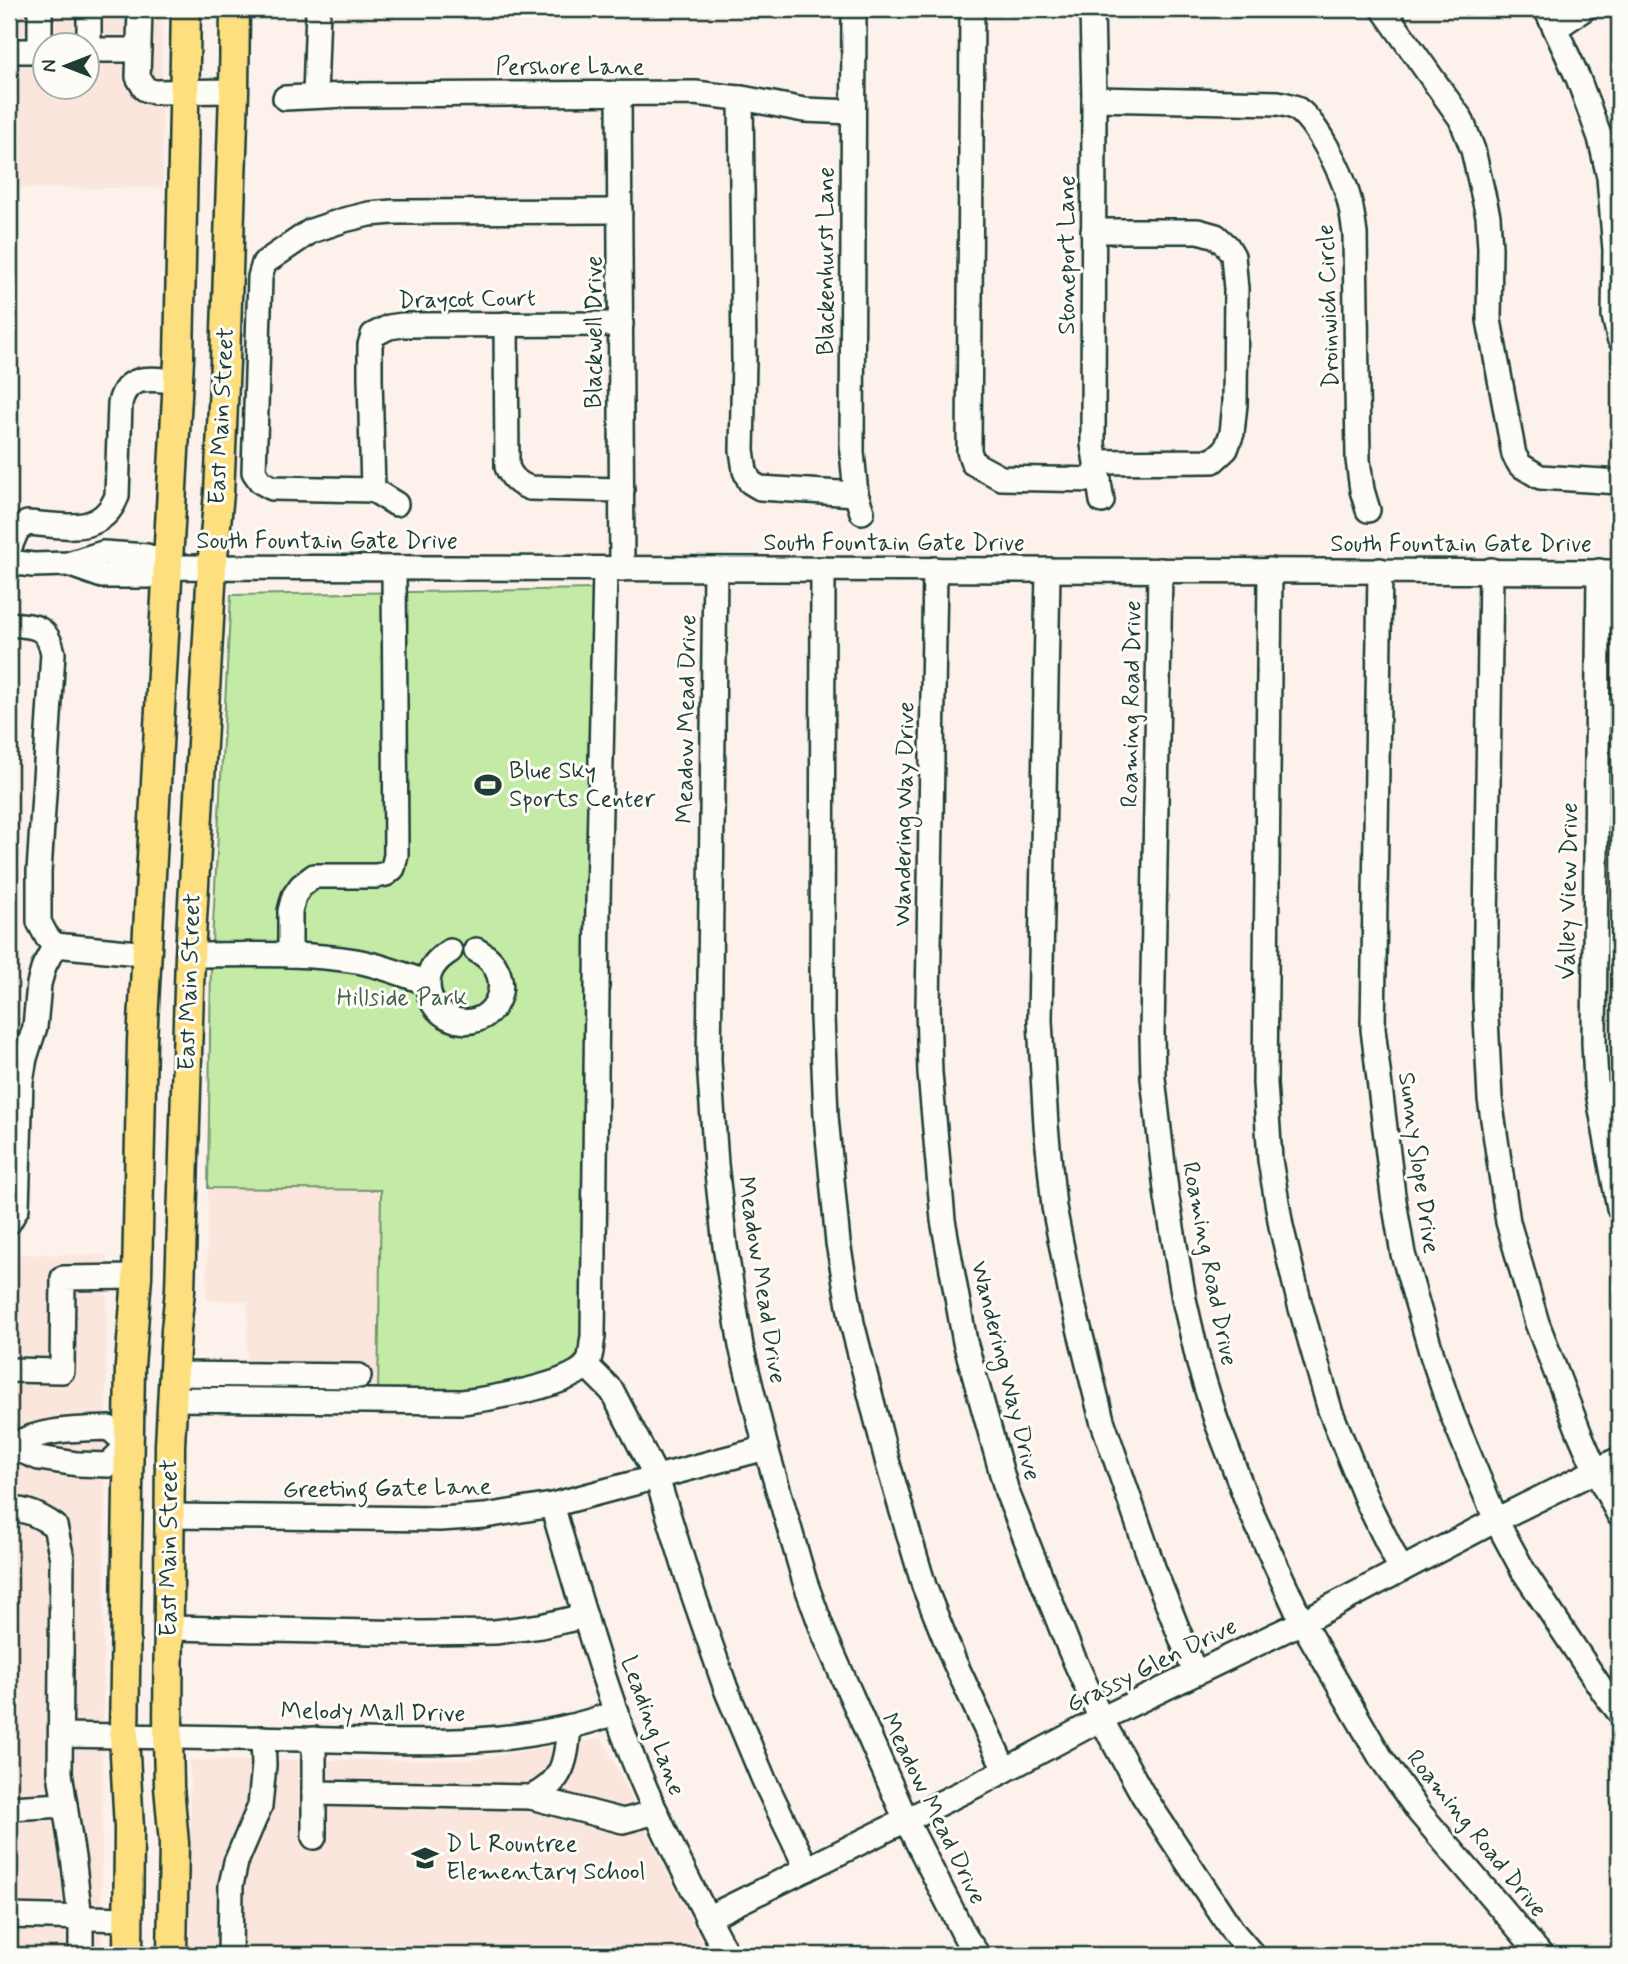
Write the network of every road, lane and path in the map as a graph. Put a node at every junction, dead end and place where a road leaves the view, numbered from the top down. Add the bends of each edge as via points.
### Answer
1 (40, 9) edge
2 (89, 9) edge
3 (140, 9) edge
4 (186, 9) edge
5 (235, 9) edge
6 (318, 9) edge
7 (854, 9) edge
8 (972, 9) edge
9 (1092, 9) edge
10 (1383, 9) edge
11 (1584, 9) edge
12 (1551, 19) edge
13 (42, 32) edge
14 (88, 32) edge
15 (102, 50) edge
16 (139, 50) junction
17 (9, 51) edge
18 (32, 51) edge
19 (184, 91) junction
20 (234, 91) junction
21 (619, 94) junction
22 (315, 96) junction
23 (285, 98) dead end
24 (741, 98) junction
25 (1094, 99) junction
26 (852, 112) junction
27 (620, 211) junction
28 (1093, 231) junction
29 (506, 324) junction
30 (621, 324) junction
31 (1619, 338) edge
32 (178, 381) junction
33 (1099, 481) junction
34 (1619, 482) edge
35 (373, 490) junction
36 (622, 490) junction
37 (396, 504) dead end
38 (1368, 510) dead end
39 (9, 549) edge
40 (9, 562) edge
41 (169, 567) junction
42 (212, 567) junction
43 (394, 568) junction
44 (614, 569) junction
45 (715, 569) junction
46 (823, 569) junction
47 (935, 569) junction
48 (1048, 570) junction
49 (1160, 570) junction
50 (1270, 570) junction
51 (1380, 570) junction
52 (1491, 570) junction
53 (1609, 571) edge
54 (9, 624) edge
55 (55, 945) junction
56 (476, 950) dead end
57 (450, 951) dead end
58 (148, 954) junction
59 (190, 955) junction
60 (290, 955) junction
61 (428, 983) junction
62 (1619, 1209) edge
63 (9, 1222) edge
64 (137, 1278) junction
65 (587, 1366) junction
66 (9, 1370) edge
67 (359, 1376) dead end
68 (172, 1386) junction
69 (128, 1445) junction
70 (170, 1445) junction
71 (10, 1446) edge
72 (766, 1448) junction
73 (1619, 1459) edge
74 (1596, 1471) junction
75 (657, 1478) junction
76 (552, 1505) junction
77 (9, 1509) edge
78 (1619, 1515) edge
79 (169, 1516) junction
80 (1496, 1520) junction
81 (1401, 1570) junction
82 (585, 1616) junction
83 (1301, 1622) junction
84 (169, 1628) junction
85 (1195, 1673) junction
86 (617, 1712) junction
87 (1619, 1712) edge
88 (1101, 1718) junction
89 (569, 1727) junction
90 (61, 1735) junction
91 (124, 1736) junction
92 (169, 1736) junction
93 (264, 1738) junction
94 (314, 1739) junction
95 (1005, 1770) junction
96 (314, 1793) junction
97 (531, 1797) junction
98 (65, 1805) junction
99 (9, 1808) edge
100 (656, 1812) junction
101 (906, 1820) junction
102 (314, 1837) dead end
103 (807, 1868) junction
104 (9, 1916) edge
105 (80, 1918) junction
106 (707, 1918) junction
107 (129, 1919) junction
108 (81, 1955) edge
109 (128, 1955) edge
110 (172, 1955) edge
111 (230, 1955) edge
112 (727, 1955) edge
113 (978, 1955) edge
114 (1253, 1955) edge
115 (1541, 1955) edge

1 - 13 street
2 - 14 street
3 - 16 street
4 - 19 main road, East Main Street
5 - 20 main road, East Main Street
6 - 22 street
7 - 26 street, Blackenhurst Lane
8 - 33 street via 969,451 973,463 1001,478
9 - 25 street, Stoneport Lane
10 - 34 street via 1461,118 1473,150 1488,216 1489,320 1514,455 1520,465 1539,477
11 - 12 street
12 - 31 street via 1578,78 1609,177 1614,316
15 - 16 street
16 - 19 street via 138,77 145,89
17 - 18 street
19 - 20 street
19 - 32 main road, East Main Street
20 - 42 main road, East Main Street via 219,493
21 - 22 street, Pershore Lane
21 - 24 street, Pershore Lane
21 - 27 street, Blackwell Drive
22 - 23 street, Pershore Lane
24 - 26 street, Pershore Lane via 804,110
24 - 26 street, Blackenhurst Lane via 745,471 750,482 760,488 859,503 852,452
25 - 28 street, Stoneport Lane
25 - 38 street, Droinwich Circle via 1278,103 1293,107 1313,125 1342,178 1354,226 1358,460
27 - 30 street, Blackwell Drive
27 - 35 street via 369,214 311,232 264,263 254,472 272,488
28 - 33 street, Stoneport Lane via 1093,444
28 - 33 street via 1216,236 1233,256 1236,289 1235,404 1226,449 1213,461
29 - 30 street, Draycot Court
29 - 35 street, Draycot Court via 403,325 373,335
29 - 36 street via 510,475 530,488
30 - 36 street, Blackwell Drive
32 - 39 street via 138,380 122,395 117,496 105,517 82,526 27,523 17,530
32 - 41 main road, East Main Street
35 - 37 street
36 - 44 street, Blackwell Drive
40 - 41 street, South Fountain Gate Drive via 68,564 102,576 149,576
41 - 42 street, South Fountain Gate Drive
41 - 58 main road, East Main Street
42 - 43 street, South Fountain Gate Drive
42 - 59 main road, East Main Street
43 - 44 street, South Fountain Gate Drive
43 - 60 street via 393,867 376,876 314,876 301,886 290,911
44 - 45 street, South Fountain Gate Drive
44 - 65 street, Blackwell Drive via 598,890 593,1337
45 - 46 street, South Fountain Gate Drive
45 - 72 street, Meadow Mead Drive via 709,1061 725,1246 741,1346
46 - 47 street, South Fountain Gate Drive
46 - 95 street via 821,1017 838,1243 855,1336 924,1586
47 - 48 street, South Fountain Gate Drive
47 - 88 street, Wandering Way Drive via 928,1008 943,1220 965,1342 1007,1492
48 - 49 street, South Fountain Gate Drive
48 - 85 street via 1040,1021 1054,1207 1102,1420
49 - 50 street, South Fountain Gate Drive
49 - 83 street, Roaming Road Drive via 1152,1035 1167,1198 1184,1299 1216,1420
50 - 51 street, South Fountain Gate Drive
50 - 81 street via 1265,1083 1270,1160 1281,1226 1330,1410
51 - 52 street, South Fountain Gate Drive
51 - 80 street, Sunny Slope Drive via 1373,1029 1393,1195 1403,1254 1432,1355
52 - 53 street, South Fountain Gate Drive
52 - 74 street via 1485,997 1490,1098 1514,1245 1553,1368
53 - 62 street, Valley View Drive via 1594,1042 1596,1082
54 - 55 street via 44,632 53,653 39,922
55 - 58 street
55 - 63 street via 39,984 35,1027 21,1081 17,1208
56 - 61 street via 487,956 500,976 498,1001 491,1011 468,1022 444,1016 435,1007
57 - 61 street via 434,964
58 - 59 main road
58 - 64 main road, East Main Street
59 - 60 street
59 - 68 main road, East Main Street via 180,1290
60 - 61 street via 358,961
64 - 66 street via 63,1278 62,1371
64 - 69 main road, East Main Street
65 - 68 street via 544,1386 496,1399 462,1402
65 - 75 street via 612,1391
67 - 68 street
68 - 70 main road, East Main Street
69 - 70 main road
69 - 71 street via 109,1429 50,1431
69 - 71 street via 108,1465 39,1458
69 - 91 main road, East Main Street
70 - 79 main road, East Main Street
72 - 75 street, Greeting Gate Lane
72 - 101 street, Meadow Mead Drive via 824,1634
73 - 74 street, Grassy Glen Drive
74 - 78 street
74 - 80 street, Grassy Glen Drive
75 - 76 street, Greeting Gate Lane
75 - 103 street via 726,1689
76 - 79 street, Greeting Gate Lane via 440,1519
76 - 82 street, Leading Lane
77 - 90 street via 37,1514 55,1526 60,1547
79 - 84 main road, East Main Street
80 - 81 street, Grassy Glen Drive
80 - 87 street, Sunny Slope Drive via 1524,1572
81 - 83 street, Grassy Glen Drive
82 - 84 street via 495,1632
82 - 86 street, Leading Lane
83 - 85 street, Grassy Glen Drive
83 - 115 street, Roaming Road Drive via 1411,1801
84 - 92 main road, East Main Street
85 - 88 street, Grassy Glen Drive
86 - 89 street, Melody Mall Drive
86 - 100 street, Leading Lane
88 - 95 street, Grassy Glen Drive
88 - 114 street, Wandering Way Drive via 1143,1795
89 - 94 street, Melody Mall Drive via 486,1740
89 - 97 street via 566,1754 556,1780
90 - 91 street, Melody Mall Drive
90 - 98 street
91 - 92 street, Melody Mall Drive
91 - 107 main road, East Main Street
92 - 93 street, Melody Mall Drive
92 - 110 main road, East Main Street via 174,1843
93 - 94 street, Melody Mall Drive
93 - 111 street via 260,1806 231,1885
94 - 96 street
95 - 101 street, Grassy Glen Drive
96 - 97 street
96 - 102 street
97 - 100 street via 623,1821
98 - 99 street
98 - 105 street
100 - 106 street, Leading Lane
101 - 103 street, Grassy Glen Drive
101 - 113 street, Meadow Mead Drive
103 - 106 street, Grassy Glen Drive
104 - 105 street
105 - 107 street
105 - 108 street
106 - 112 street, Leading Lane
107 - 109 main road, East Main Street

